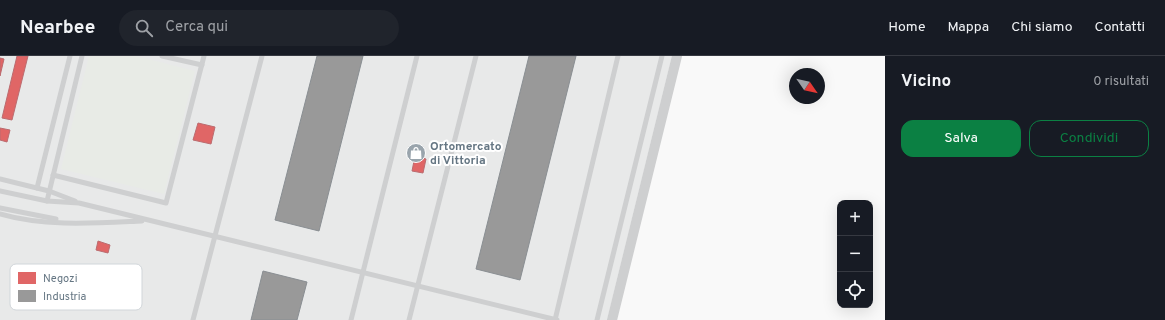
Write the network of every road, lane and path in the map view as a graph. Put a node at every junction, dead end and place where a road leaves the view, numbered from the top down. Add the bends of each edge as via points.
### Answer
1 (70, 56) edge
2 (82, 56) edge
3 (162, 56) edge
4 (204, 56) edge
5 (262, 56) edge
6 (416, 56) edge
7 (476, 56) edge
8 (618, 56) edge
9 (662, 56) edge
10 (677, 56) edge
11 (202, 65) junction
12 (53, 175) junction
13 (0, 179) edge
14 (37, 188) junction
15 (0, 191) edge
16 (49, 191) junction
17 (47, 201) junction
18 (79, 203) junction
19 (0, 208) edge
20 (0, 214) edge
21 (148, 220) junction
22 (86, 224) junction
23 (216, 237) junction
24 (362, 273) junction
25 (418, 286) junction
26 (193, 320) edge
27 (351, 320) edge
28 (410, 320) edge
29 (556, 320) edge
30 (597, 320) edge
31 (612, 320) edge

1 - 14 lane
2 - 12 lane
3 - 11 lane
4 - 11 lane
5 - 23 lane
6 - 24 lane
7 - 25 lane
8 - 29 lane
9 - 30 lane
10 - 31 street
11 - 12 lane via 166,203
12 - 16 lane
13 - 14 lane
14 - 16 lane
15 - 17 lane
16 - 17 lane
16 - 18 lane
17 - 18 lane
18 - 21 lane
19 - 22 lane
20 - 22 lane via 13,218
21 - 22 lane
21 - 23 lane
23 - 24 lane
23 - 26 lane
24 - 25 lane
24 - 27 lane
25 - 28 lane
25 - 29 lane

